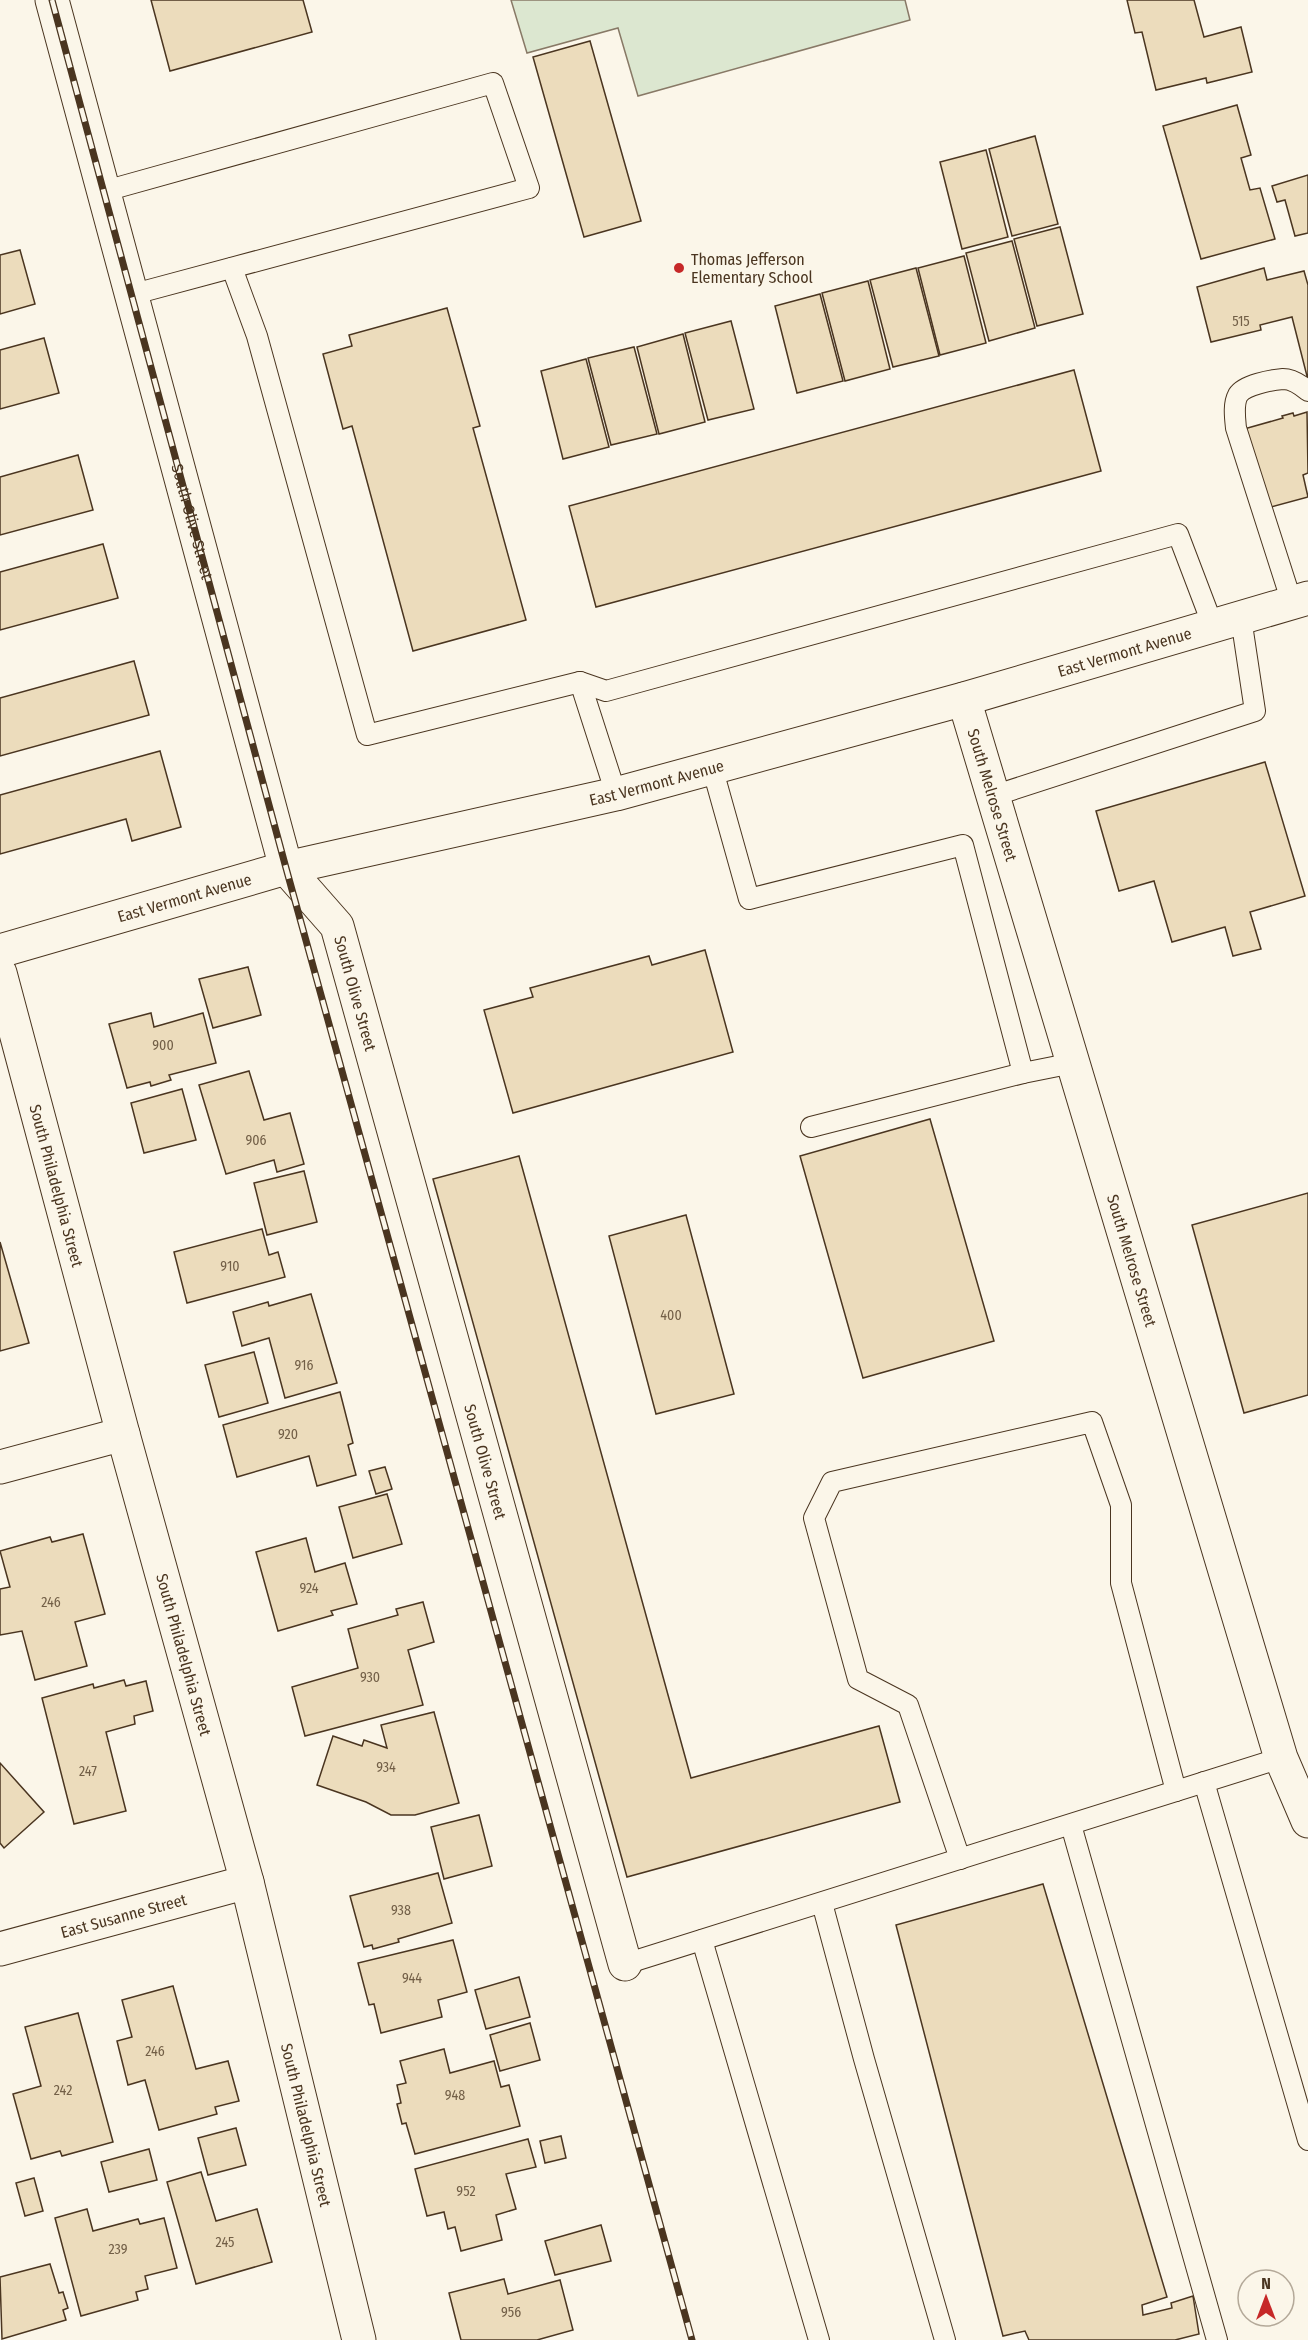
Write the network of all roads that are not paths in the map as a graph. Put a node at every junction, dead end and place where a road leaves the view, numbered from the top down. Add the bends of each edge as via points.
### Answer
1 (52, 0) edge
2 (105, 191) junction
3 (232, 268) junction
4 (134, 294) junction
5 (1308, 391) edge
6 (1300, 601) edge
7 (1227, 622) junction
8 (580, 682) junction
9 (964, 699) junction
10 (712, 767) junction
11 (616, 794) junction
12 (993, 796) junction
13 (286, 868) junction
14 (0, 951) edge
15 (0, 973) edge
16 (1073, 1063) junction
17 (1023, 1073) junction
18 (811, 1127) dead end
19 (123, 1434) junction
20 (0, 1467) edge
21 (1281, 1758) junction
22 (1204, 1782) junction
23 (1176, 1791) junction
24 (1308, 1821) edge
25 (1071, 1824) junction
26 (960, 1859) junction
27 (247, 1882) junction
28 (822, 1903) junction
29 (702, 1940) junction
30 (0, 1949) edge
31 (625, 1964) joint
32 (1308, 2140) edge
33 (359, 2340) edge
34 (819, 2340) edge
35 (945, 2340) edge
36 (1217, 2340) edge

1 - 2 street, South Olive Street
2 - 3 lane via 493,83 529,188
2 - 4 street, South Olive Street
3 - 4 lane
3 - 8 lane via 257,336 367,735
4 - 13 street, South Olive Street
5 - 6 lane via 1283,379 1245,388 1235,407 1236,428
6 - 7 street, East Vermont Avenue
7 - 8 lane via 1178,534 606,692
7 - 9 street, East Vermont Avenue
7 - 12 lane via 1255,711
8 - 11 lane
9 - 10 street, East Vermont Avenue
9 - 12 street, South Melrose Street
10 - 11 street, East Vermont Avenue
10 - 17 lane via 749,899 963,845
11 - 13 street, East Vermont Avenue
12 - 16 street, South Melrose Street
13 - 14 street, East Vermont Avenue
13 - 31 street, South Olive Street via 337,926
15 - 19 street, South Philadelphia Street
16 - 17 lane
16 - 21 street, South Melrose Street
17 - 18 lane
19 - 20 street
19 - 27 street, South Philadelphia Street
21 - 22 lane
21 - 24 street, South Melrose Street
22 - 23 lane
22 - 32 lane
23 - 25 lane
23 - 26 lane via 1121,1583 1121,1505 1092,1422 832,1482 814,1518 858,1679 908,1705
25 - 26 lane
25 - 36 lane
26 - 28 lane
27 - 30 street, East Susanne Street
27 - 33 street, South Philadelphia Street
28 - 29 lane
28 - 35 lane
29 - 31 lane
29 - 34 lane

